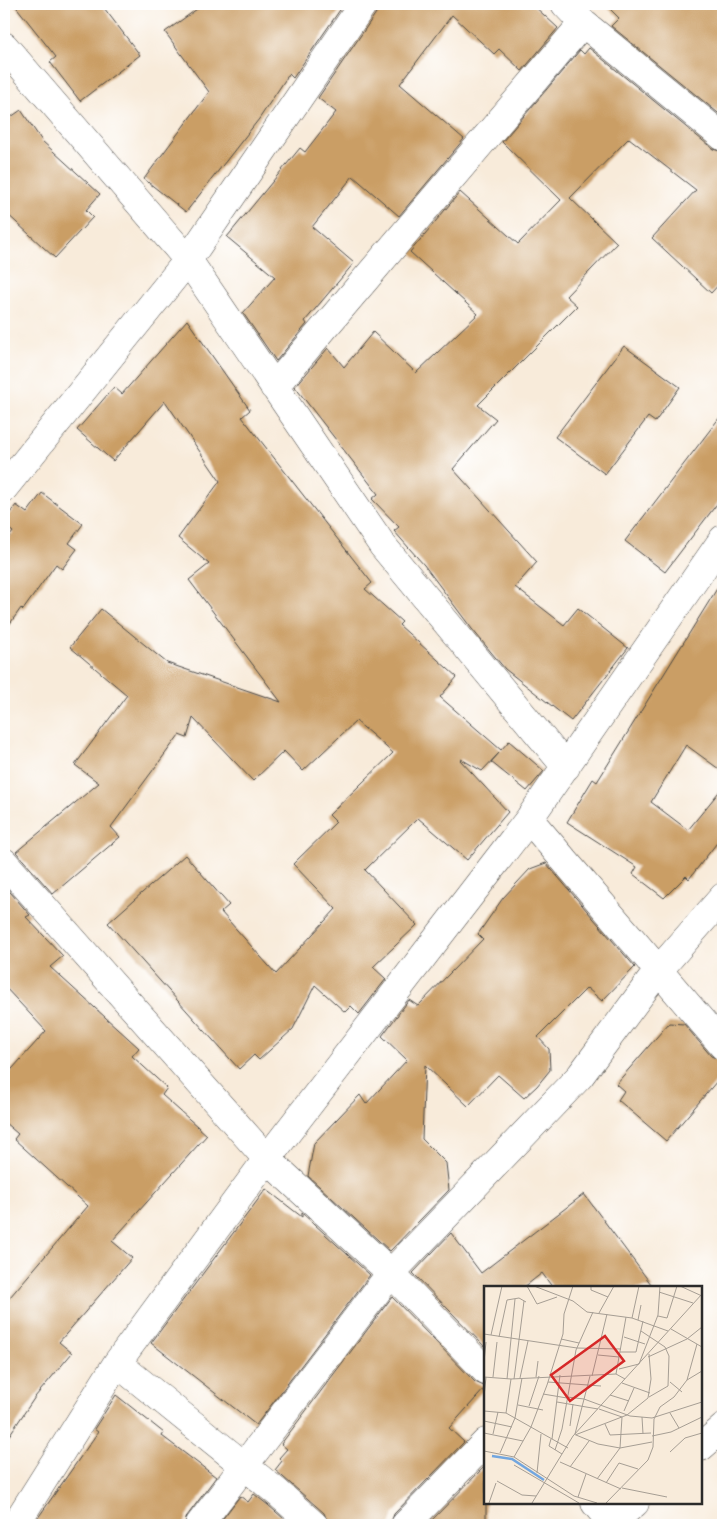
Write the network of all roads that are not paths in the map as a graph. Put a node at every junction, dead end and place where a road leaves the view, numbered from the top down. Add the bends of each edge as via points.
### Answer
1 (363, 4) edge
2 (574, 13) edge
3 (4, 46) edge
4 (723, 137) edge
5 (188, 260) junction
6 (274, 386) junction
7 (4, 488) edge
8 (723, 540) edge
9 (566, 768) junction
10 (529, 819) junction
11 (4, 862) edge
12 (723, 897) edge
13 (658, 970) junction
14 (723, 1046) edge
15 (268, 1159) junction
16 (391, 1273) junction
17 (117, 1362) junction
18 (484, 1369) edge
19 (723, 1428) edge
20 (484, 1444) edge
21 (702, 1446) edge
22 (245, 1466) junction
23 (633, 1504) edge
24 (606, 1517) edge
25 (14, 1525) edge
26 (199, 1525) edge
27 (314, 1525) edge
28 (405, 1525) edge

1 - 5 street
2 - 4 street
2 - 6 street
3 - 5 street
5 - 6 street
5 - 7 street
6 - 9 street via 383,546
8 - 9 street
9 - 10 street
10 - 13 street
10 - 15 street
11 - 15 street
12 - 13 street
13 - 14 street
13 - 16 street via 580,1076
15 - 16 street
15 - 17 street
16 - 18 street
16 - 22 street
17 - 22 street
17 - 25 street
19 - 21 street
20 - 28 street
22 - 26 street
22 - 27 street
23 - 24 street

